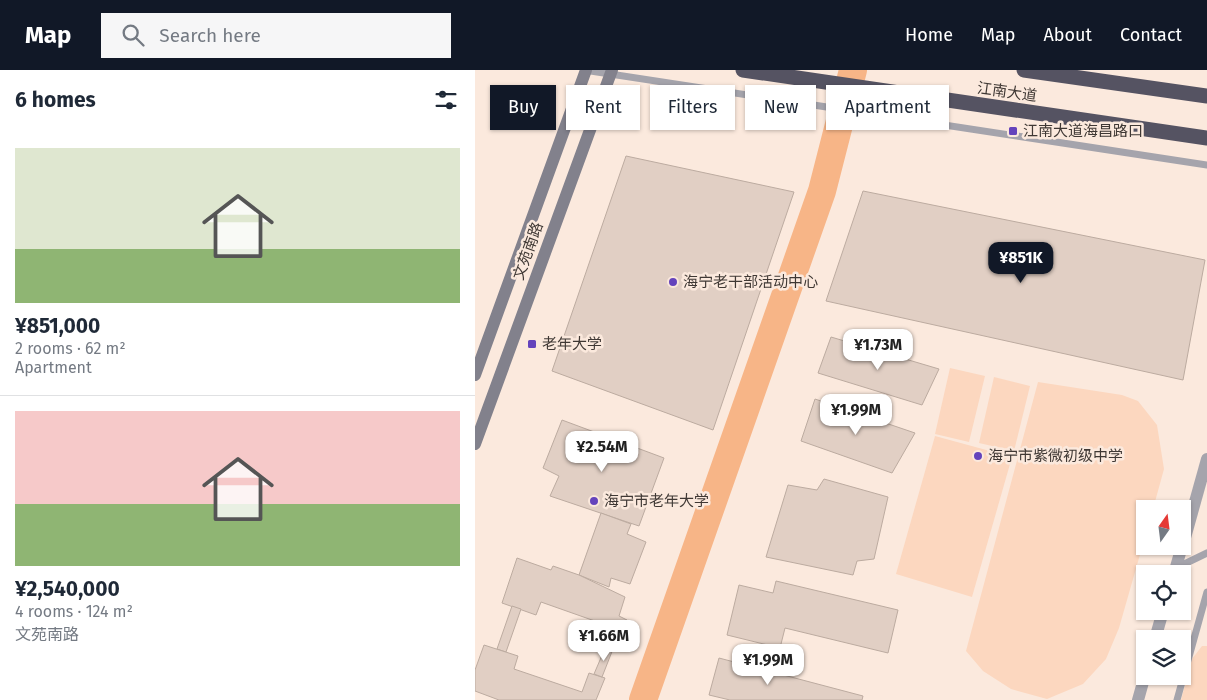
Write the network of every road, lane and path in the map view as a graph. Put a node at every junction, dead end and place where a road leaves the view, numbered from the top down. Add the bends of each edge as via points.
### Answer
1 (585, 70) edge
2 (743, 70) edge
3 (1024, 70) edge
4 (611, 72) edge
5 (1207, 96) edge
6 (1207, 138) edge
7 (1207, 166) edge
8 (475, 375) edge
9 (475, 444) edge
10 (1207, 459) edge
11 (1191, 514) edge
12 (1207, 553) edge
13 (1186, 565) edge
14 (1207, 592) edge
15 (1142, 685) edge
16 (1138, 700) edge
17 (1177, 700) edge

1 - 4 lane
1 - 8 main road, 文苑南路
2 - 6 highway, 江南大道
3 - 5 highway, 江南大道
4 - 7 lane
4 - 9 main road, 文苑南路
10 - 11 street
12 - 13 lane
14 - 17 lane
15 - 16 street

